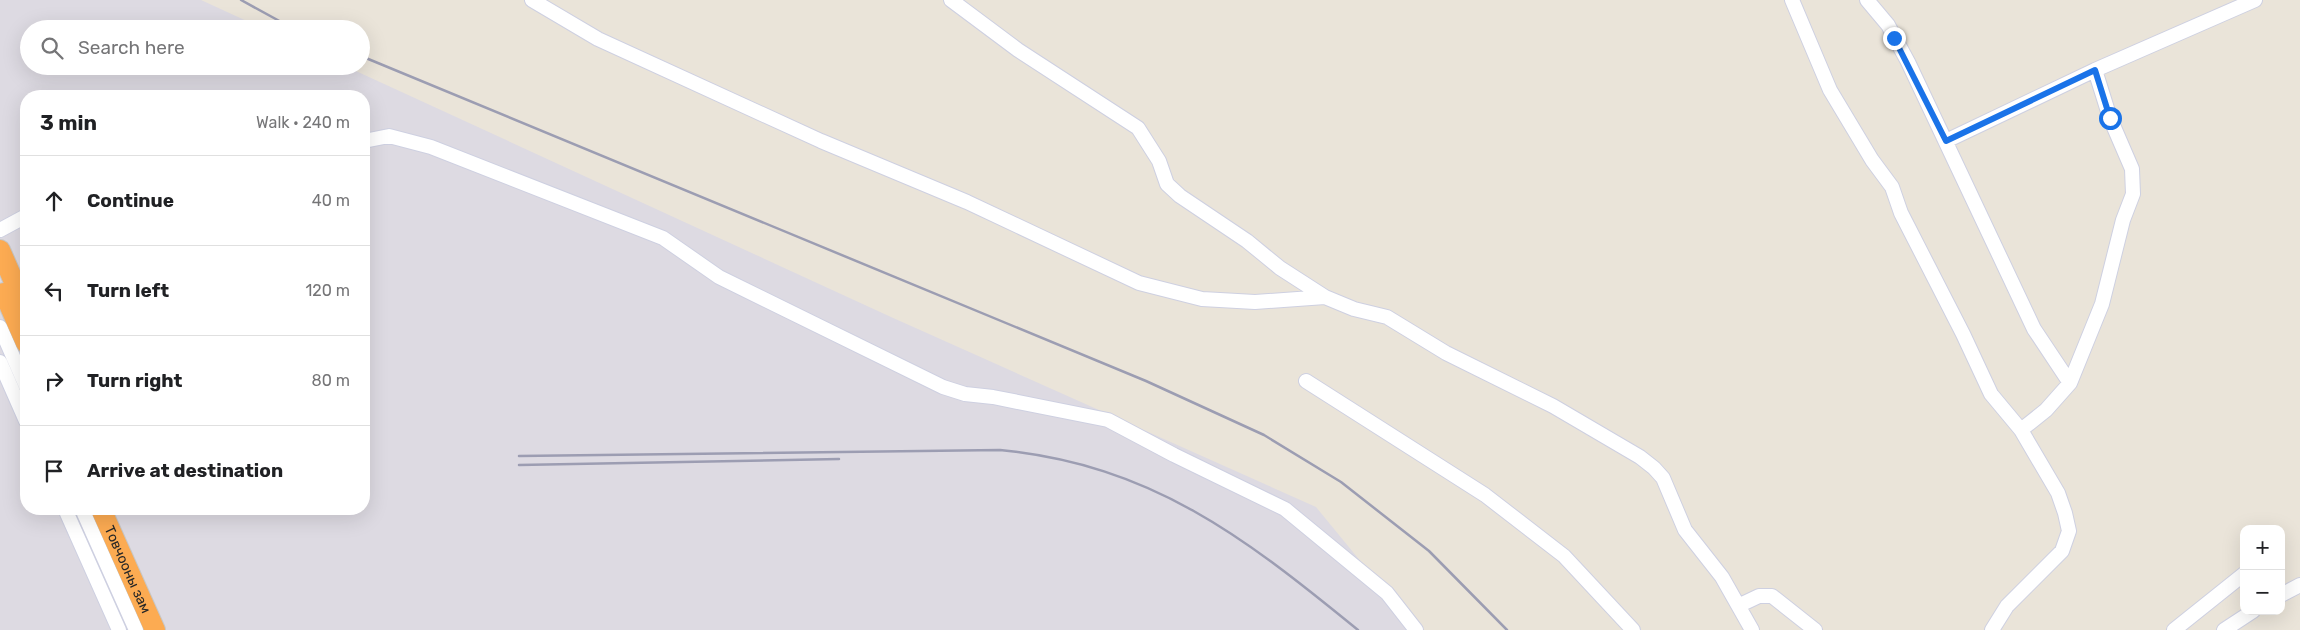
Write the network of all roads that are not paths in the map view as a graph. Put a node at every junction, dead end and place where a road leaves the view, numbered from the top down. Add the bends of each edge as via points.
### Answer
1 (532, 0) edge
2 (951, 0) edge
3 (1792, 0) edge
4 (1867, 0) edge
5 (2254, 0) edge
6 (555, 6) edge
7 (2095, 70) junction
8 (370, 140) edge
9 (1946, 141) junction
10 (20, 218) edge
11 (0, 230) edge
12 (0, 250) edge
13 (0, 285) edge
14 (20, 295) edge
15 (1325, 297) junction
16 (0, 326) edge
17 (20, 330) edge
18 (0, 362) edge
19 (20, 372) edge
20 (1306, 381) dead end
21 (2070, 383) junction
22 (20, 407) edge
23 (2021, 430) junction
24 (68, 515) edge
25 (85, 515) edge
26 (103, 515) edge
27 (118, 515) edge
28 (2240, 577) edge
29 (2300, 585) edge
30 (2285, 593) edge
31 (1740, 605) junction
32 (2247, 615) edge
33 (120, 630) edge
34 (136, 630) edge
35 (155, 630) edge
36 (169, 630) edge
37 (1416, 630) edge
38 (1633, 630) edge
39 (1752, 630) edge
40 (1815, 630) edge
41 (1992, 630) edge
42 (2174, 630) edge
43 (2224, 630) edge

1 - 6 street
2 - 15 street via 1018,50 1138,128 1158,161 1167,184 1180,196
3 - 23 street via 1830,90 1892,187 1901,213 1991,394
4 - 9 street via 1888,25
5 - 7 street
6 - 15 street via 607,43 821,142 967,202 1139,283 1202,299 1255,302
7 - 9 street
7 - 21 street via 2110,118 2132,169 2133,194 2123,220 2102,304
8 - 37 street via 389,136 431,147 662,238 719,277 943,387 964,394 1108,420 1285,509 1387,593
9 - 21 street via 2034,329
10 - 11 street
12 - 14 highway
13 - 17 highway
15 - 31 street via 1354,309 1387,317 1446,352 1554,406 1640,457 1663,478 1685,530
16 - 19 street
18 - 22 street
20 - 38 street via 1492,500 1564,556
21 - 23 street via 2046,410
23 - 41 street via 2058,494 2069,532 2062,551 2007,606
24 - 33 street
25 - 34 street
26 - 35 highway, Товчооны зам
27 - 36 highway, Товчооны зам
28 - 42 street
29 - 30 street
31 - 39 street
31 - 40 street via 1759,596 1772,596
32 - 43 street

